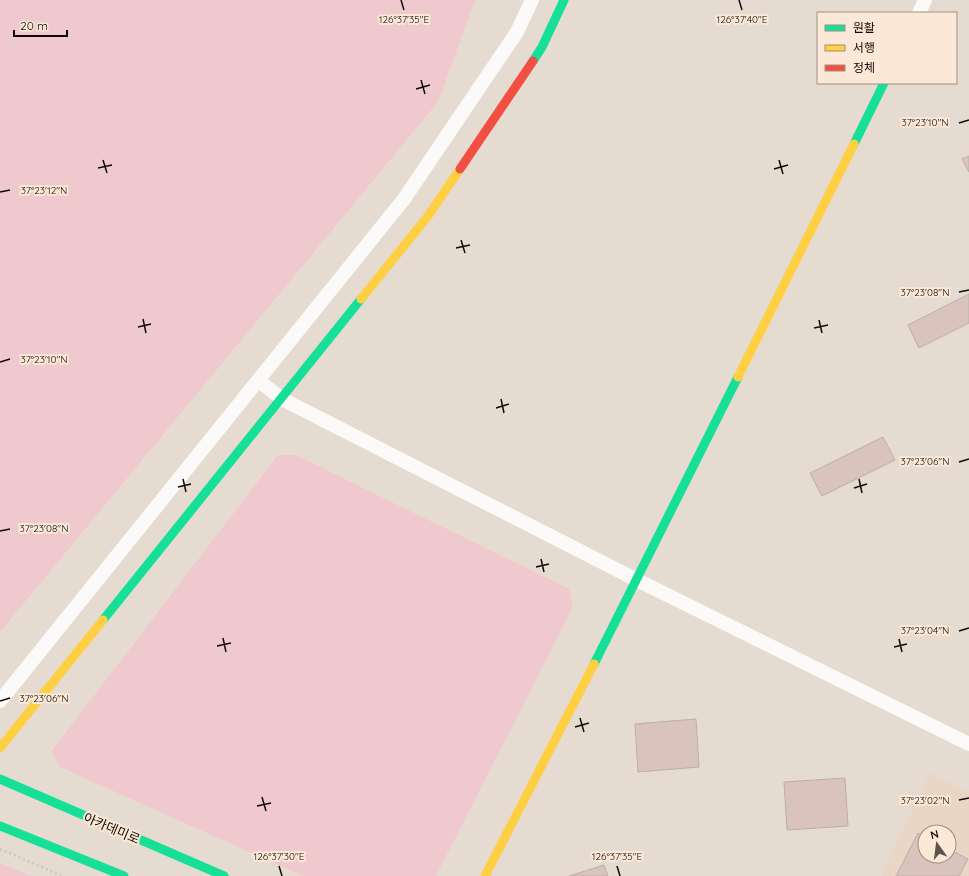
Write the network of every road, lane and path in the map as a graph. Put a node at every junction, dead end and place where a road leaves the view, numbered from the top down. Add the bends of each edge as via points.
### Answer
1 (532, 0) edge
2 (564, 0) edge
3 (925, 0) edge
4 (919, 12) edge
5 (884, 84) edge
6 (259, 381) junction
7 (282, 399) junction
8 (637, 580) junction
9 (0, 701) edge
10 (969, 744) edge
11 (0, 748) edge
12 (0, 779) edge
13 (0, 826) edge
14 (0, 849) edge
15 (62, 876) edge
16 (124, 876) edge
17 (224, 876) edge
18 (485, 876) edge

1 - 6 street via 517,32 404,199
2 - 7 street via 542,46 428,216
3 - 4 street
5 - 8 street
6 - 7 street
6 - 9 street
7 - 8 street
7 - 11 street
8 - 10 street
8 - 18 street
12 - 17 street, 아카데미로
13 - 16 street
14 - 15 path

